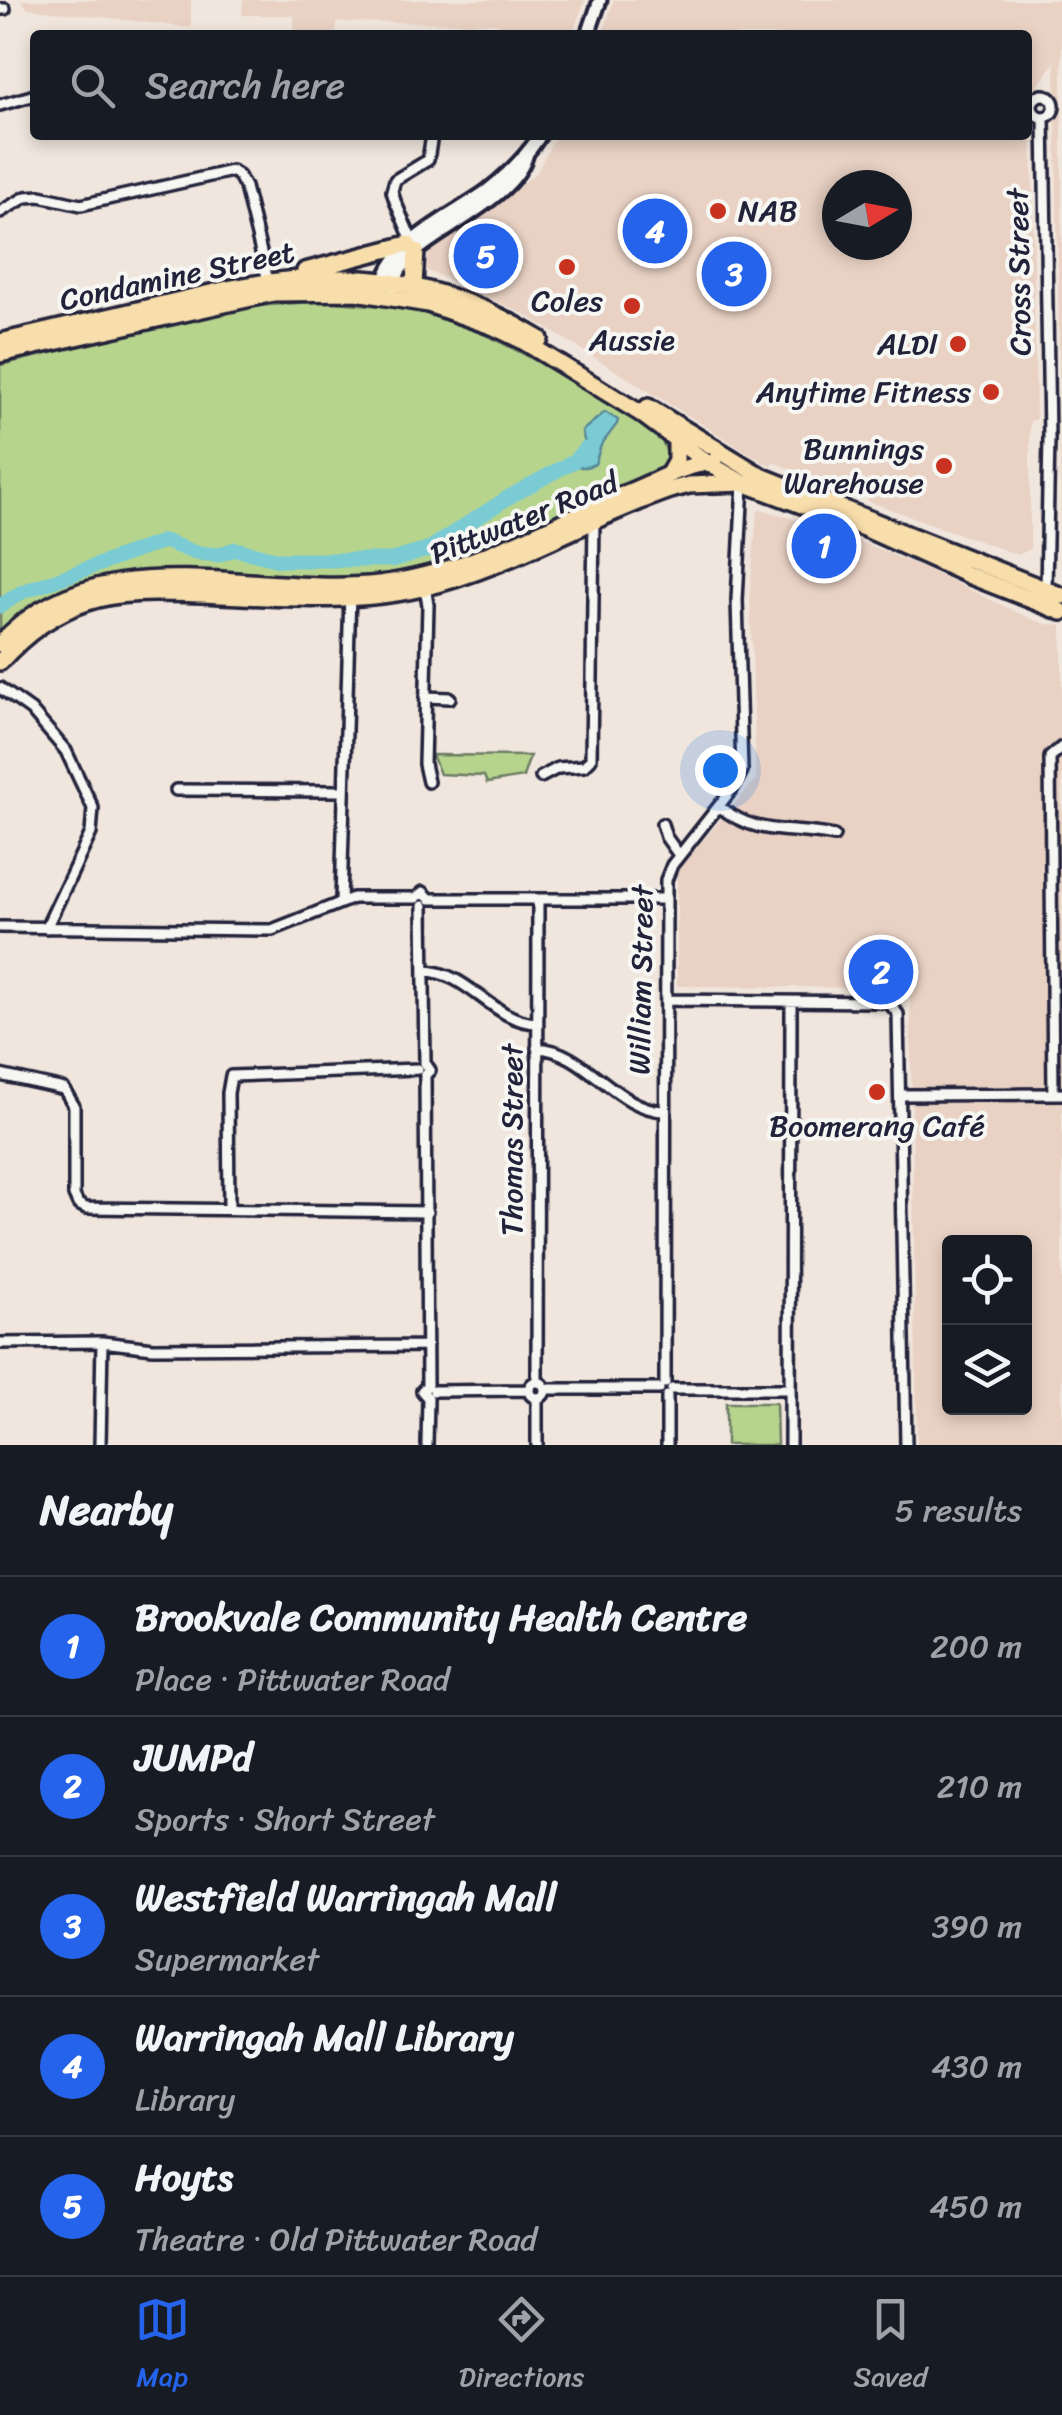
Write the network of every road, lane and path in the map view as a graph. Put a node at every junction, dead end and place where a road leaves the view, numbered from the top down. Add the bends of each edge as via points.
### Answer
1 (600, 0) edge
2 (590, 30) edge
3 (30, 96) edge
4 (1058, 101) edge
5 (0, 105) edge
6 (1044, 117) junction
7 (431, 140) edge
8 (536, 140) edge
9 (0, 212) edge
10 (412, 245) junction
11 (288, 279) junction
12 (268, 281) junction
13 (1059, 284) dead end
14 (1048, 285) junction
15 (414, 286) junction
16 (388, 288) junction
17 (0, 342) edge
18 (0, 354) edge
19 (1062, 436) edge
20 (676, 438) junction
21 (1050, 438) junction
22 (706, 462) junction
23 (738, 464) junction
24 (668, 476) junction
25 (743, 483) junction
26 (594, 514) junction
27 (424, 582) junction
28 (350, 592) junction
29 (1051, 597) edge
30 (1062, 612) edge
31 (0, 644) edge
32 (0, 662) edge
33 (0, 688) edge
34 (426, 697) junction
35 (450, 698) dead end
36 (1062, 747) edge
37 (541, 777) dead end
38 (428, 782) dead end
39 (176, 790) dead end
40 (343, 791) junction
41 (719, 806) junction
42 (662, 824) dead end
43 (834, 836) dead end
44 (678, 855) junction
45 (538, 898) junction
46 (666, 899) junction
47 (423, 901) junction
48 (342, 902) junction
49 (0, 928) edge
50 (46, 928) junction
51 (424, 971) junction
52 (666, 1000) junction
53 (791, 1002) junction
54 (537, 1023) junction
55 (537, 1048) junction
56 (422, 1069) junction
57 (0, 1075) edge
58 (1058, 1094) edge
59 (902, 1095) junction
60 (664, 1111) junction
61 (229, 1208) junction
62 (427, 1212) junction
63 (102, 1342) junction
64 (0, 1343) edge
65 (427, 1346) junction
66 (541, 1386) junction
67 (666, 1389) junction
68 (790, 1389) junction
69 (528, 1390) junction
70 (430, 1392) junction
71 (537, 1398) junction
72 (100, 1445) edge
73 (427, 1445) edge
74 (537, 1445) edge
75 (668, 1445) edge
76 (790, 1445) edge
77 (906, 1445) edge

1 - 2 street
3 - 5 street
4 - 6 street
4 - 6 street via 1046,95 1034,100 1034,110
6 - 14 street, Cross Street
7 - 10 street via 428,160 395,180 392,191
8 - 10 street via 508,184
9 - 12 street via 26,197 81,205 232,172 245,187
10 - 11 main road
10 - 15 main road
10 - 16 street
11 - 12 main road, Condamine Street
11 - 16 main road, Condamine Street via 328,276
12 - 17 main road, Condamine Street
13 - 14 street
14 - 21 street, Cross Street
15 - 16 main road, Condamine Street
15 - 23 main road, Condamine Street via 513,323
16 - 18 main road, Condamine Street via 274,293
16 - 20 main road, Condamine Street via 508,333
19 - 21 street
20 - 22 main road, Condamine Street
20 - 24 main road
21 - 29 street, Cross Street
22 - 23 main road
22 - 24 main road, Pittwater Road
22 - 25 main road, Condamine Street
23 - 29 main road, Pittwater Road
24 - 26 main road, Pittwater Road
25 - 26 main road, Pittwater Road via 690,485
25 - 29 main road, Pittwater Road
25 - 41 street, William Street via 737,600 743,764
26 - 27 main road, Pittwater Road via 466,575
26 - 37 street via 590,759
27 - 28 main road, Pittwater Road
27 - 34 street
28 - 31 main road, Pittwater Road via 193,580 116,583 57,600
28 - 32 main road, Pittwater Road via 100,598 38,627
28 - 40 street
29 - 30 main road, Pittwater Road
33 - 50 street via 31,710 66,752 93,808 92,833
34 - 35 street
34 - 38 street
36 - 58 street via 1050,757
39 - 40 street
40 - 48 street
41 - 43 street via 755,828
41 - 44 street, William Street
42 - 44 street
44 - 46 street, William Street via 667,875
45 - 46 street
45 - 47 street
45 - 54 street, Thomas Street
46 - 52 street, William Street
47 - 48 street
47 - 51 street
48 - 50 street via 272,930
49 - 50 street
51 - 54 street via 447,974 513,1019
51 - 56 street
52 - 53 street
52 - 60 street, William Street
53 - 59 street via 893,1006 900,1019
53 - 68 street
54 - 55 street, Thomas Street
55 - 60 street via 560,1052 639,1106
55 - 66 street, Thomas Street
56 - 61 street via 231,1076
56 - 62 street
57 - 61 street via 69,1094 78,1204
58 - 59 street
59 - 77 street
60 - 67 street, William Street
61 - 62 street
62 - 65 street
63 - 64 street
63 - 65 street via 153,1348
63 - 72 street
65 - 70 street
66 - 67 street
66 - 69 street via 532,1383
66 - 71 street
67 - 68 street
67 - 75 street, William Street
68 - 76 street
69 - 70 street
69 - 71 street
70 - 73 street
71 - 74 street

